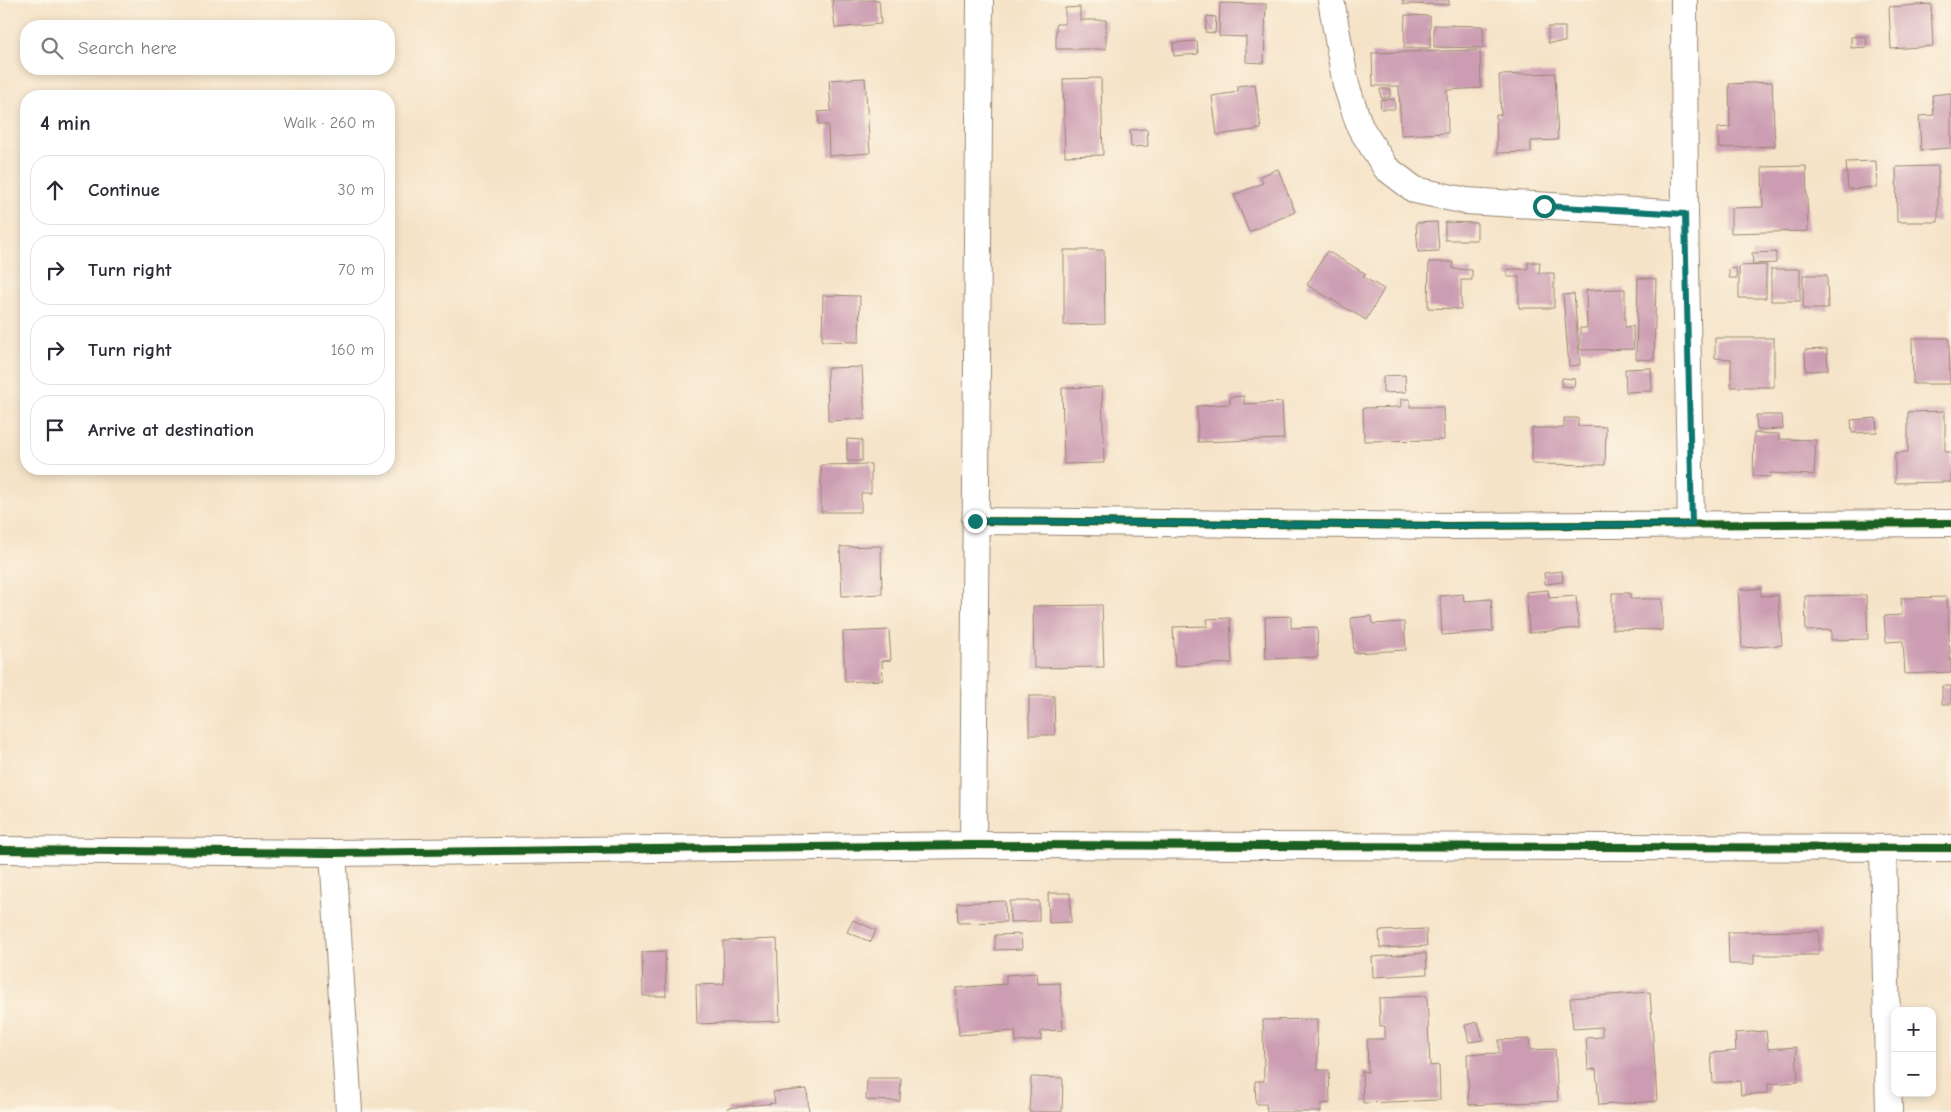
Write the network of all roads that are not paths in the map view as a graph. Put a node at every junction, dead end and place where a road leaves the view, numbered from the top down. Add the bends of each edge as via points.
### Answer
1 (980, 0) edge
2 (1332, 0) edge
3 (1684, 0) edge
4 (1685, 214) junction
5 (975, 521) junction
6 (1951, 523) edge
7 (1692, 524) junction
8 (973, 844) junction
9 (1883, 848) junction
10 (1951, 848) edge
11 (0, 850) edge
12 (333, 853) junction
13 (348, 1112) edge
14 (1889, 1112) edge

1 - 5 street
2 - 4 street via 1346,85 1360,127 1386,168 1415,190 1466,201
3 - 4 street
4 - 7 street
5 - 7 street via 1449,526
5 - 8 street
6 - 7 street
8 - 9 street
8 - 12 street
9 - 10 street
9 - 14 street
11 - 12 street
12 - 13 street

